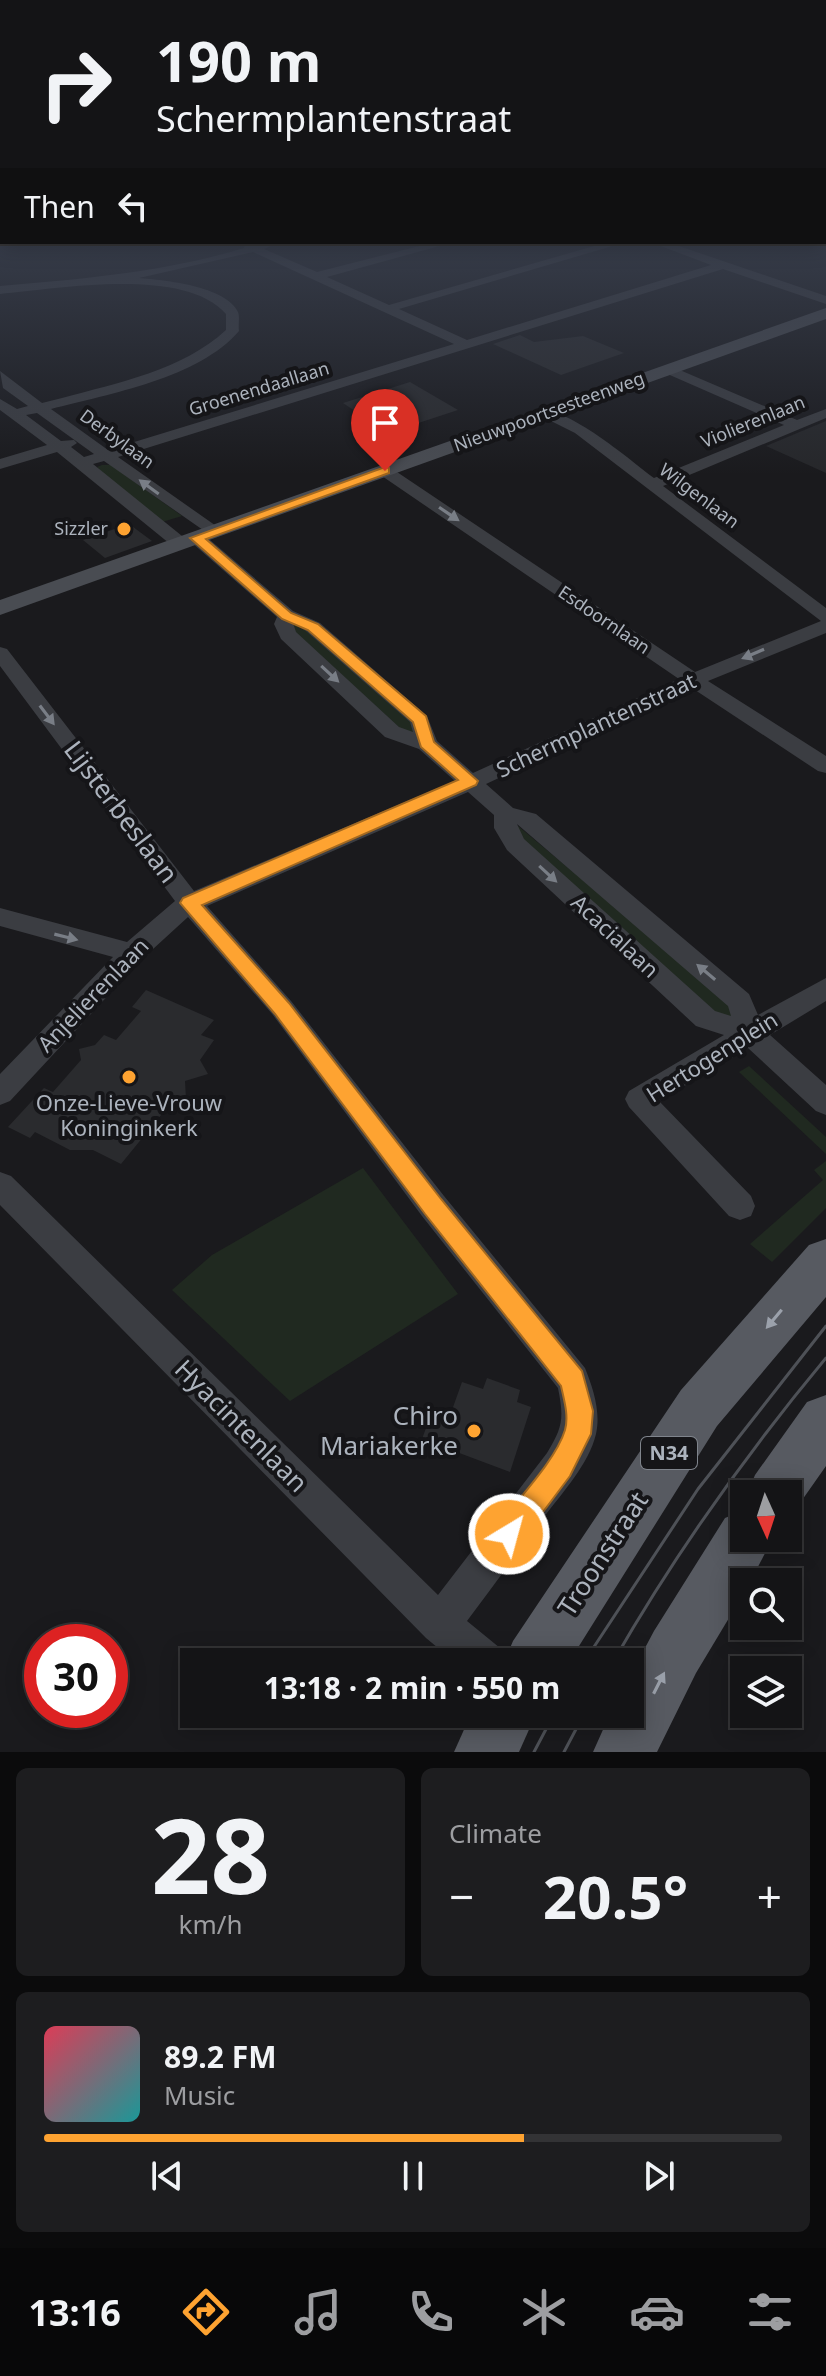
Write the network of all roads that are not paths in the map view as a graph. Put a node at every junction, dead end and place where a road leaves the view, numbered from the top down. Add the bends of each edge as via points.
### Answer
1 (232, 312) edge
2 (393, 312) edge
3 (570, 312) edge
4 (822, 317) edge
5 (465, 344) junction
6 (668, 369) junction
7 (0, 375) edge
8 (0, 403) edge
9 (39, 407) junction
10 (826, 413) edge
11 (15, 414) junction
12 (544, 414) junction
13 (797, 425) junction
14 (83, 439) junction
15 (60, 446) junction
16 (106, 456) junction
17 (82, 463) junction
18 (0, 464) edge
19 (385, 471) junction
20 (651, 485) junction
21 (197, 538) junction
22 (0, 608) edge
23 (826, 617) edge
24 (826, 626) edge
25 (0, 653) edge
26 (693, 680) junction
27 (826, 766) edge
28 (470, 781) junction
29 (505, 813) junction
30 (190, 903) junction
31 (0, 917) edge
32 (132, 953) junction
33 (826, 988) edge
34 (750, 1033) junction
35 (0, 1093) edge
36 (826, 1103) edge
37 (0, 1185) edge
38 (740, 1206) dead end
39 (826, 1261) edge
40 (821, 1436) edge
41 (785, 1480) edge
42 (736, 1552) edge
43 (440, 1624) junction
44 (469, 1648) edge
45 (543, 1648) edge
46 (498, 1728) edge
47 (485, 1752) edge
48 (624, 1752) edge

1 - 9 street via 233,333 221,346 176,368
2 - 5 street
3 - 5 street, Groenendaallaan
4 - 6 main road, Nieuwpoortsesteenweg
5 - 16 street, Groenendaallaan
6 - 12 main road, Nieuwpoortsesteenweg
6 - 13 street
7 - 9 street, Derbylaan
8 - 11 street, Derbylaan
9 - 11 street
9 - 14 street, Derbylaan
10 - 13 street, Violierenlaan
11 - 15 street, Derbylaan
12 - 19 main road, Nieuwpoortsesteenweg
12 - 20 street, Wilgenlaan via 580,430
13 - 20 street, Violierenlaan
14 - 15 street
14 - 16 street, Derbylaan
15 - 17 street, Derbylaan
15 - 18 street
16 - 17 street, Groenendaallaan
21 -> 16 street, Derbylaan
17 - 21 street, Derbylaan
19 - 21 main road, Nieuwpoortsesteenweg
19 -> 26 street, Esdoornlaan
20 - 23 street, Wilgenlaan
21 - 22 main road, Nieuwpoortsesteenweg
21 - 28 street, Acacialaan via 287,616 283,624 288,635 392,732 427,744
24 -> 26 street, Schermplantenstraat
25 -> 30 street, Lijsterbeslaan
26 - 27 street, Esdoornlaan
26 - 28 street, Schermplantenstraat
28 - 29 street, Acacialaan
28 - 30 street, Schermplantenstraat
34 -> 29 street, Acacialaan via 740,1001 542,829
29 -> 34 street, Acacialaan via 515,844 694,1009 706,1019
30 - 32 street, Anjelierenlaan
30 - 43 street, Lijsterbeslaan via 282,1008 573,1380 580,1411 578,1434
31 -> 32 street
32 - 35 street, Anjelierenlaan
33 - 34 street, Hertogenplein
34 - 36 street, Acacialaan
34 - 38 street, Hertogenplein via 639,1099
37 - 43 street, Hyacintenlaan
39 -> 45 main road, Troonstraat / N34 via 699,1408
40 - 41 main road
48 -> 42 main road via 675,1652
43 - 44 street, Hyacintenlaan
46 - 47 main road

